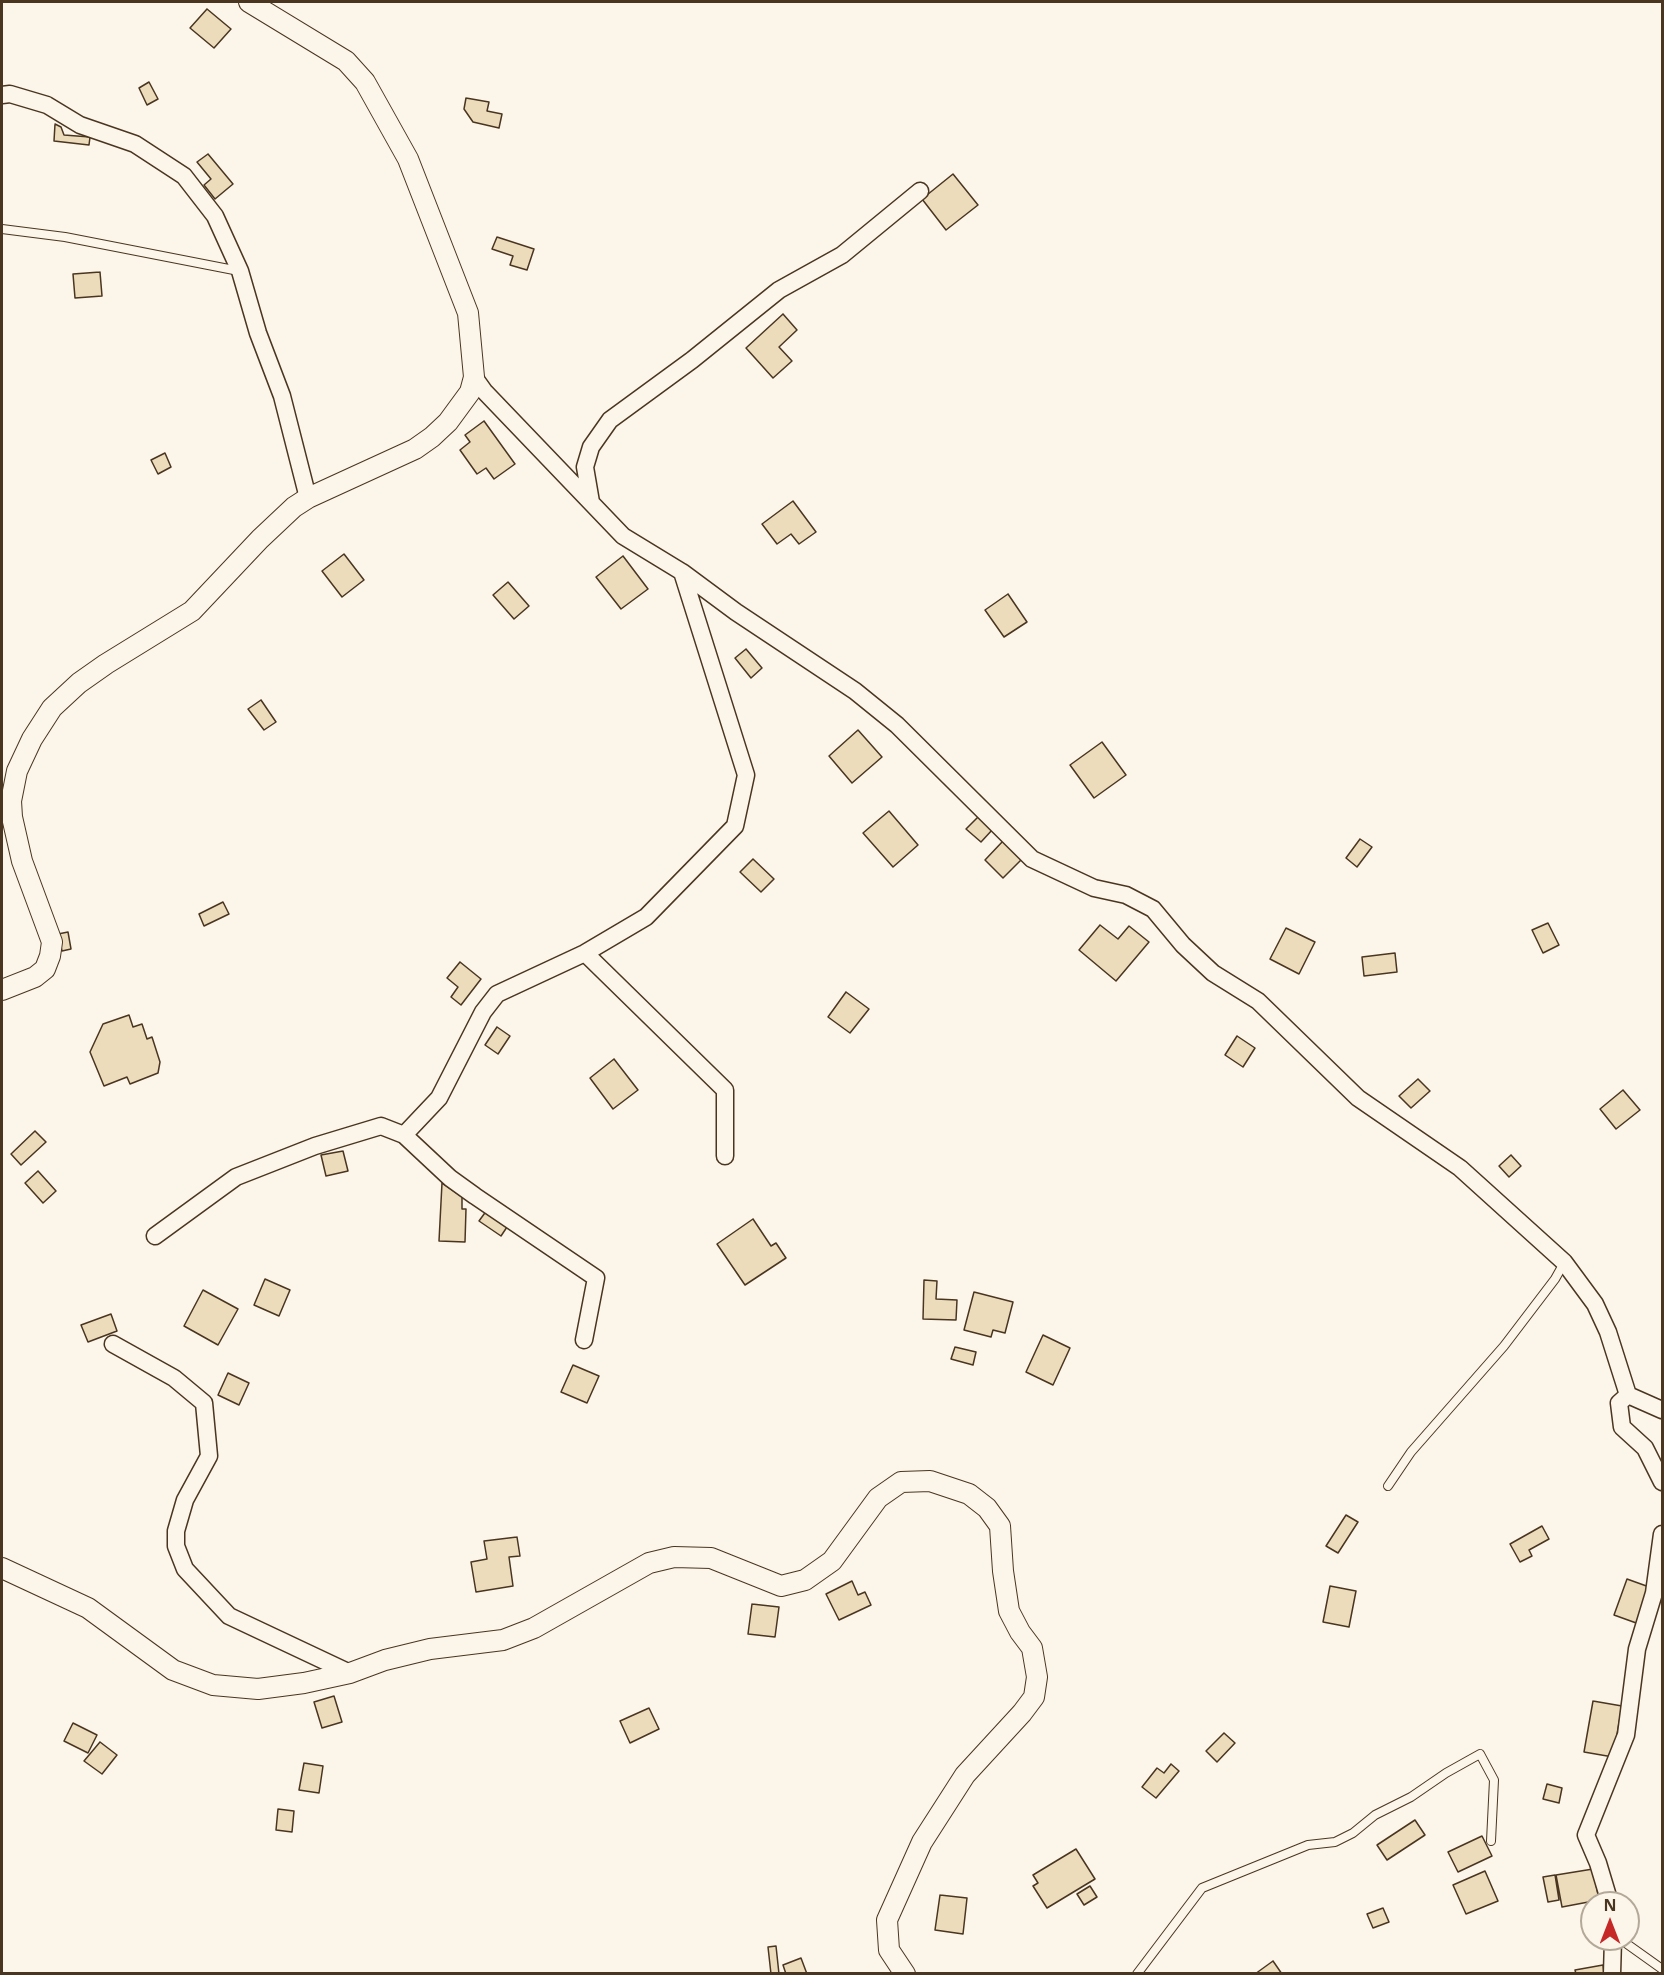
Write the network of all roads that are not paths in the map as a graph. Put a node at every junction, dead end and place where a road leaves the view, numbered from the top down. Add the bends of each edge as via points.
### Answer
1 (249, 2) edge
2 (2, 95) edge
3 (920, 190) dead end
4 (2, 229) edge
5 (240, 271) junction
6 (474, 377) junction
7 (308, 498) junction
8 (591, 503) junction
9 (682, 572) junction
10 (585, 953) junction
11 (2, 990) edge
12 (404, 1135) junction
13 (725, 1156) dead end
14 (155, 1236) dead end
15 (1564, 1262) junction
16 (585, 1340) dead end
17 (113, 1344) dead end
18 (1628, 1395) junction
19 (1662, 1410) edge
20 (1662, 1482) edge
21 (1388, 1486) dead end
22 (1662, 1534) edge
23 (2, 1568) edge
24 (350, 1673) junction
25 (1491, 1841) dead end
26 (1606, 1891) edge
27 (1613, 1951) edge
28 (1637, 1951) edge
29 (1662, 1969) edge
30 (905, 1974) edge
31 (1137, 1974) edge
32 (1612, 1974) edge

1 - 6 street via 346,61 365,82 408,159 468,313
2 - 5 street via 47,105 80,125 135,144 184,177 215,216
3 - 8 street via 842,255 780,290 610,420 591,447 585,467
4 - 5 lane
5 - 7 street via 282,396
6 - 7 street via 470,392 432,437 415,449
6 - 8 street
7 - 11 street via 260,539 192,611 79,683 52,708 32,739 17,771 12,817 22,861 52,942 45,969
8 - 9 street via 623,536
9 - 10 street via 746,775 735,826 646,917
9 - 15 street via 897,724 1032,859 1094,888 1126,895 1153,909 1213,973 1258,1001 1358,1098 1460,1168
10 - 12 street via 497,994 483,1011 439,1098
10 - 13 street via 725,1090
12 - 14 street via 381,1126 315,1146 236,1177
12 - 16 street via 450,1178 596,1278
15 - 18 street via 1595,1304
15 - 21 lane via 1504,1346 1411,1452
17 - 24 street via 174,1378 204,1403 209,1456 185,1500 176,1531 176,1546 185,1569 229,1616
18 - 19 street
18 - 20 street via 1619,1403 1622,1427 1645,1448
22 - 26 street via 1654,1593 1637,1649 1626,1735 1586,1835
23 - 24 street via 88,1608 173,1670 213,1685 258,1689
24 - 30 street via 430,1649 503,1641 534,1628 649,1563 674,1557 711,1558 781,1586 805,1580 832,1561 878,1498 901,1482 930,1481 969,1494 1000,1526 1009,1611 1032,1648 1037,1677 1034,1697 966,1775 913,1861 887,1920 890,1950
25 - 31 lane via 1494,1780 1480,1754 1335,1842 1308,1845 1202,1888
27 - 32 street
28 - 29 lane

